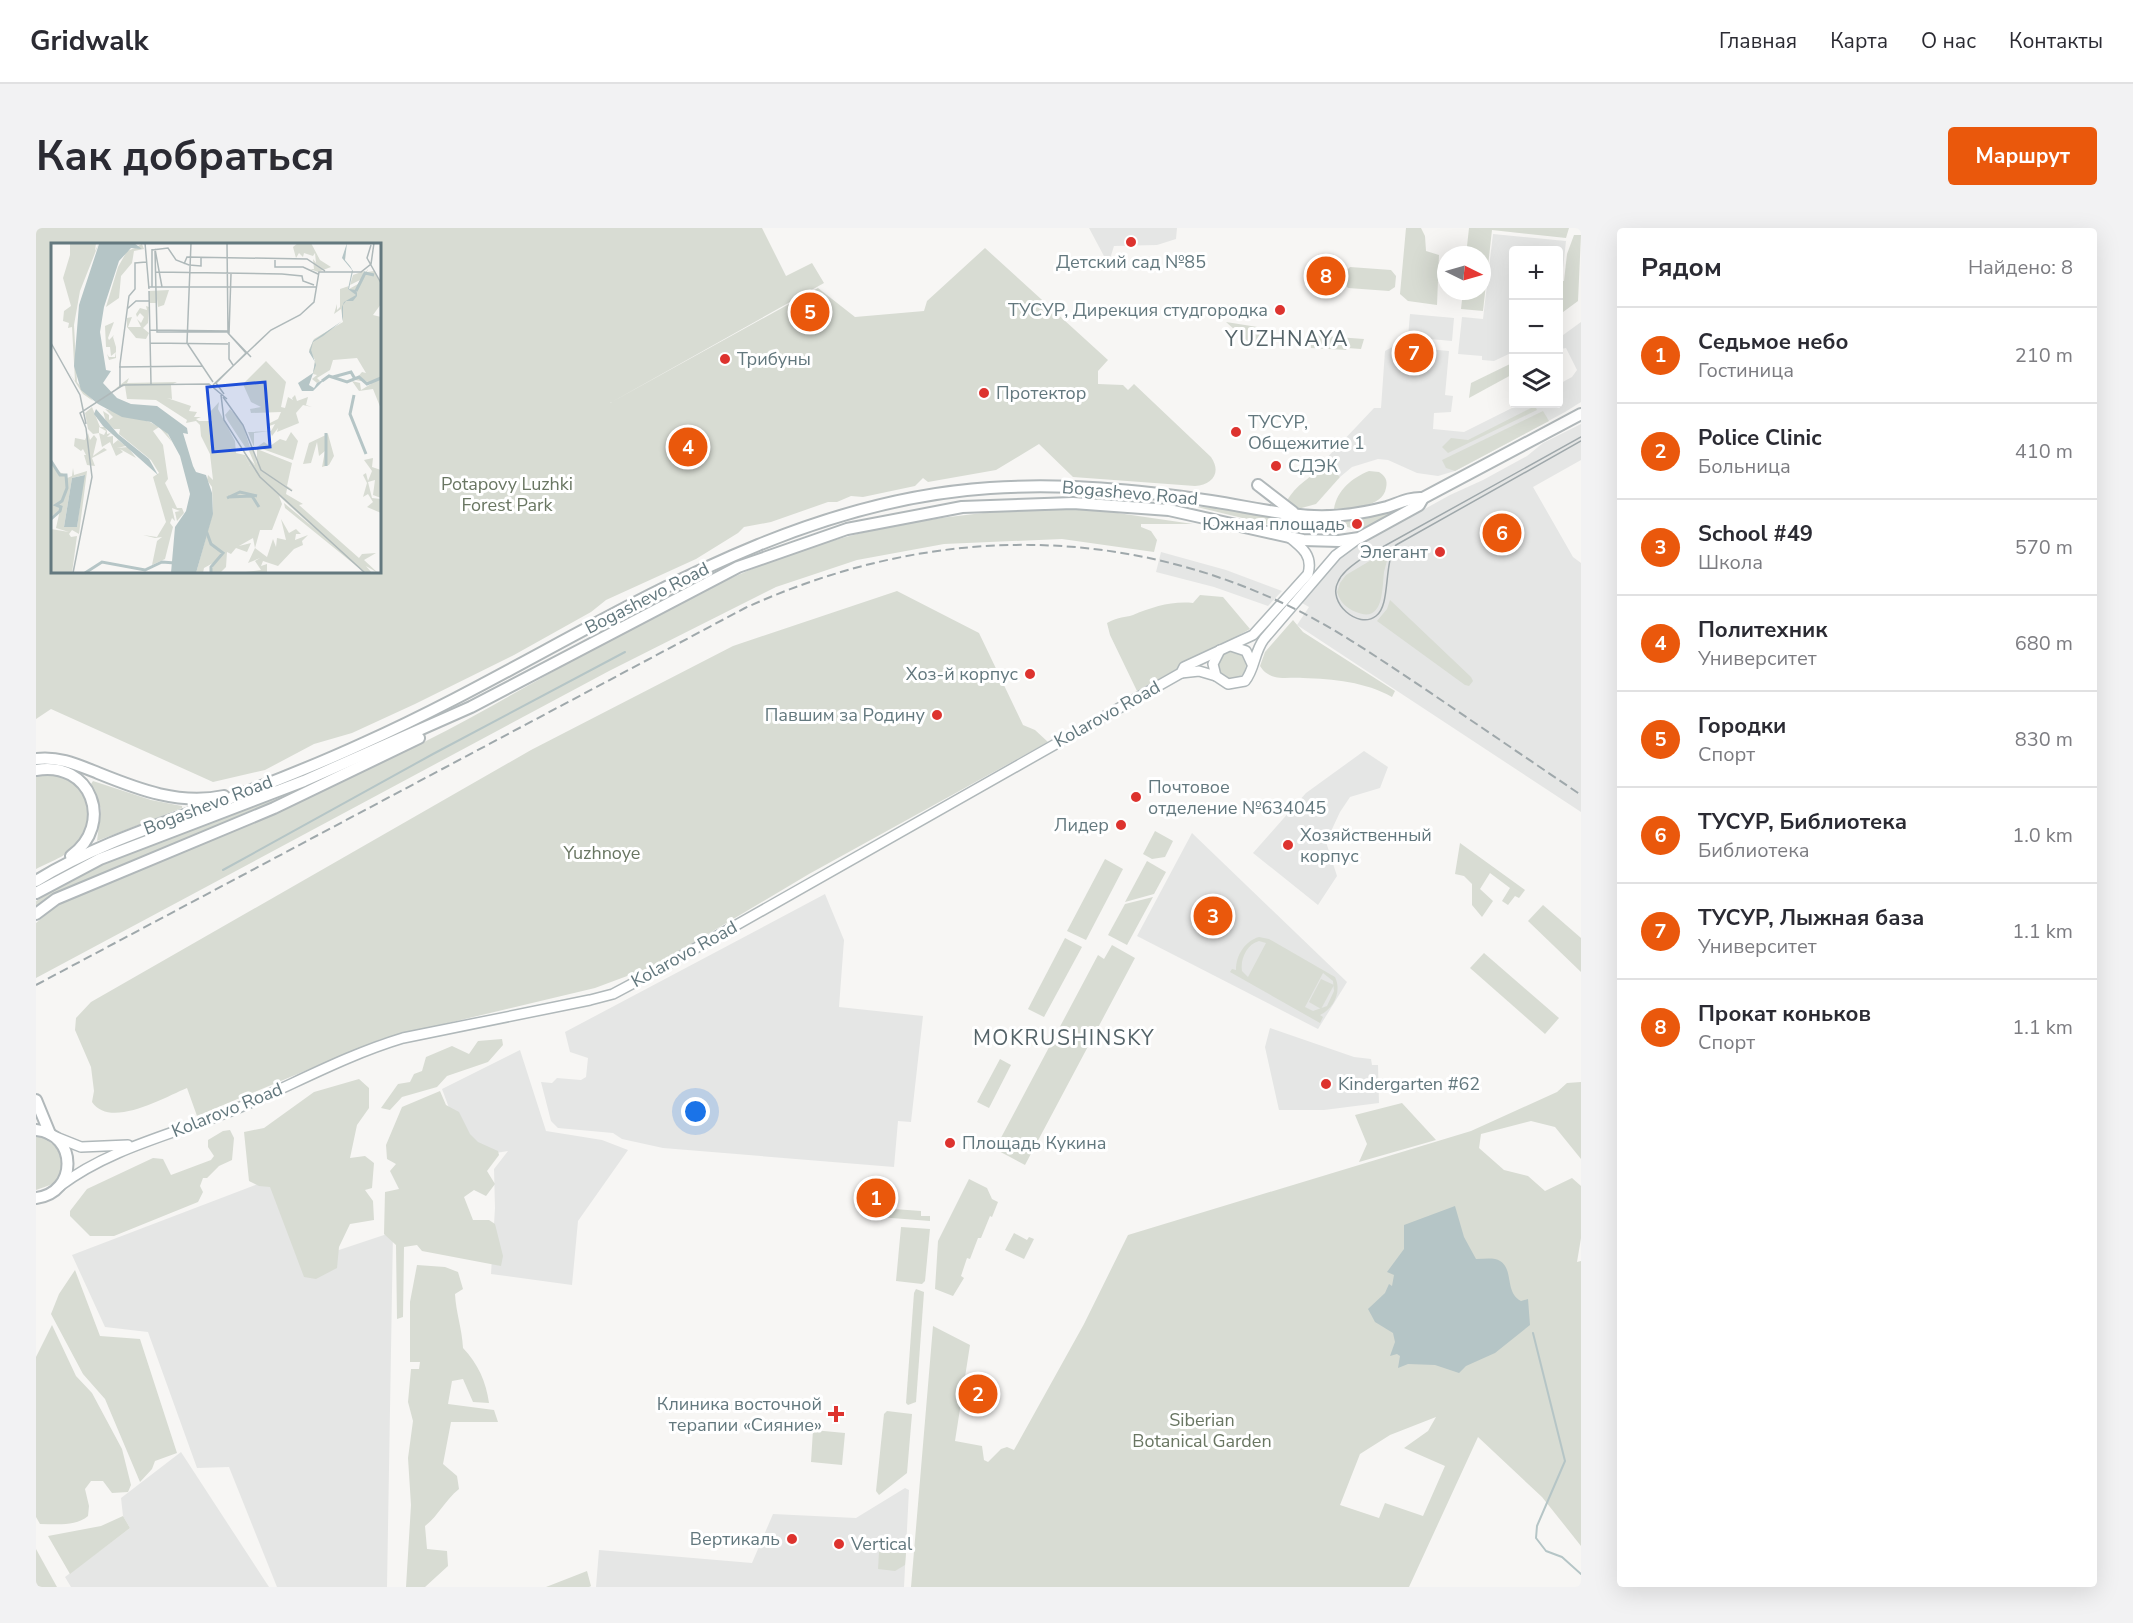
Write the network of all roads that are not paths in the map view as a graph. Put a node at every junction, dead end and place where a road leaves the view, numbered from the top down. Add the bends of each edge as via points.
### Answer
1 (1580, 416) edge
2 (1423, 498) junction
3 (1246, 507) junction
4 (1299, 515) junction
5 (1289, 537) junction
6 (1359, 538) junction
7 (1225, 647) junction
8 (1252, 664) junction
9 (1181, 673) junction
10 (1216, 676) junction
11 (471, 707) junction
12 (36, 759) edge
13 (36, 770) edge
14 (268, 783) junction
15 (40, 879) edge
16 (36, 893) edge
17 (36, 914) edge
18 (36, 1100) edge
19 (36, 1130) edge
20 (53, 1135) junction
21 (148, 1141) junction
22 (60, 1186) junction
23 (36, 1198) edge

1 - 2 main road
2 - 4 main road, Bogashevo Road via 1328,516
2 - 6 main road via 1419,505
3 - 4 main road, Bogashevo Road
3 - 4 main road via 1257,499 1258,485
3 - 14 main road, Bogashevo Road via 1135,491 1058,486 951,492 843,514 733,554 416,719
5 - 6 main road, Bogashevo Road via 1339,542
5 - 7 main road, Kolarovo Road via 1308,554 1308,574 1260,630
5 - 11 main road, Bogashevo Road via 1190,514 1098,504 989,505 876,522 810,540 738,567
6 - 8 main road via 1327,566 1260,645
7 - 8 main road via 1246,651
7 - 9 main road, Kolarovo Road via 1184,667
7 - 10 main road via 1214,658
8 - 10 main road via 1247,678 1237,684 1223,683
9 - 10 main road via 1199,671
9 - 21 main road, Kolarovo Road via 613,994 373,1047 234,1109
11 - 16 main road, Bogashevo Road via 304,781 114,853
11 - 17 main road via 424,736 316,789 70,893
12 - 14 main road via 65,760 140,789 177,798 216,797
13 - 15 main road via 55,768 72,774 89,792 94,811 91,831 81,849
14 - 15 main road, Bogashevo Road via 121,839
18 - 20 main road
19 - 20 main road
20 - 21 main road, Kolarovo Road via 70,1144 91,1148
20 - 22 main road via 64,1146 69,1164
21 - 22 main road, Kolarovo Road via 89,1166
22 - 23 main road via 51,1194

